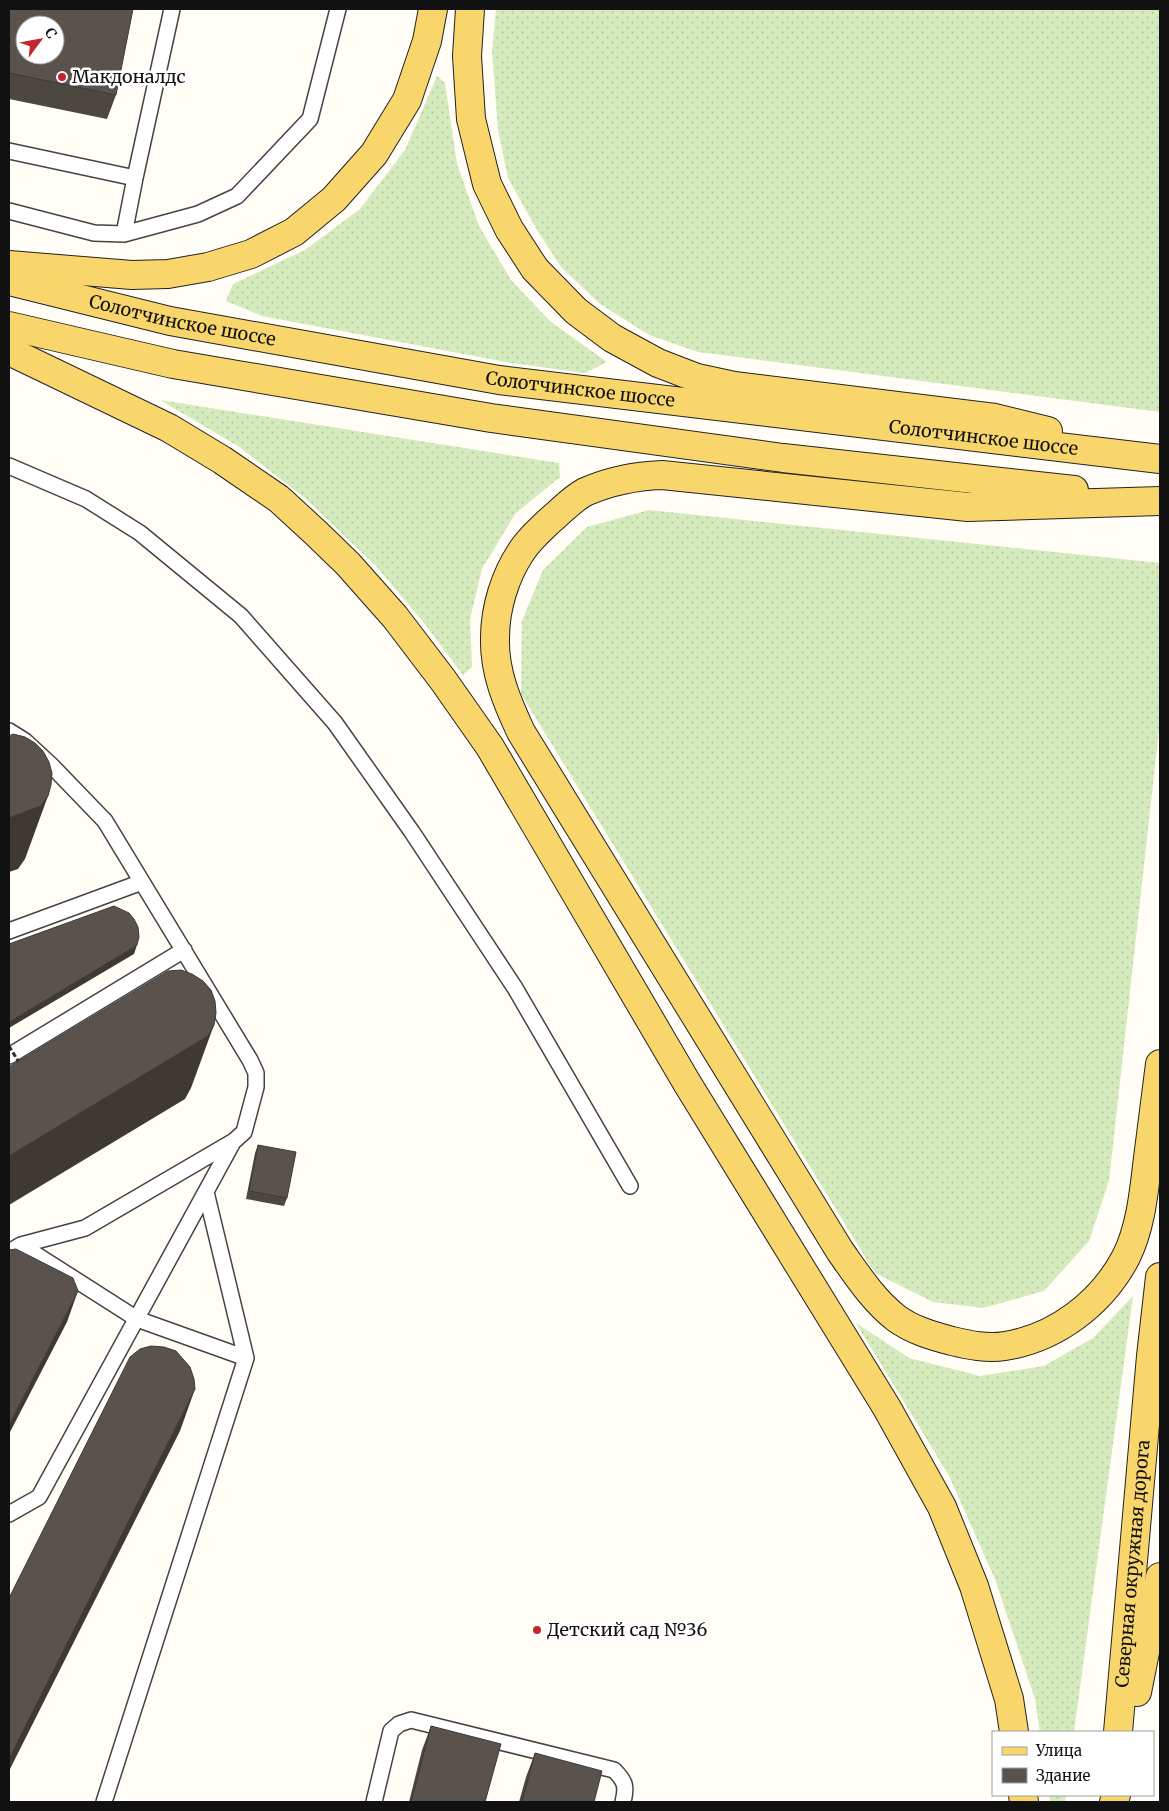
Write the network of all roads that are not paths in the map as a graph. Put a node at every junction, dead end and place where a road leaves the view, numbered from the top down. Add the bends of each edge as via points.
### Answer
1 (172, 9) edge
2 (338, 9) edge
3 (433, 9) edge
4 (470, 9) edge
5 (9, 151) edge
6 (135, 178) junction
7 (9, 211) edge
8 (124, 234) junction
9 (9, 265) edge
10 (9, 281) edge
11 (9, 326) edge
12 (9, 350) edge
13 (1160, 458) edge
14 (9, 466) edge
15 (1160, 500) edge
16 (9, 731) edge
17 (142, 882) junction
18 (9, 931) edge
19 (184, 950) junction
20 (9, 1056) edge
21 (1160, 1064) edge
22 (234, 1141) junction
23 (630, 1186) dead end
24 (206, 1192) junction
25 (15, 1249) edge
26 (1160, 1278) edge
27 (136, 1319) junction
28 (246, 1358) junction
29 (9, 1514) edge
30 (1160, 1576) edge
31 (1014, 1731) edge
32 (1118, 1731) edge
33 (1128, 1731) edge
34 (104, 1802) edge
35 (374, 1802) edge
36 (623, 1802) edge

1 - 6 lane
2 - 8 lane via 310,119 237,196 198,214
3 - 9 main road via 427,41 407,100 374,154 334,199 294,232 250,254 208,267 168,274 132,275
4 - 13 main road via 467,56 471,119 487,184 509,229 535,269 576,312 612,338 658,363 697,378 734,386 996,418
5 - 6 lane
6 - 8 lane
7 - 8 lane via 94,233
10 - 13 main road, Солотчинское шоссе via 170,321 499,380
11 - 15 main road via 173,364 491,418 783,458
12 - 31 main road via 168,428 278,499 348,564 395,617 443,680 490,747 687,1083 887,1408 942,1507 977,1595 1009,1699
14 - 23 lane via 86,499 140,533 241,616 335,723 515,988
15 - 21 main road via 968,507 662,475 637,476 582,493 532,538 507,576 495,638 498,672 521,732 840,1251 869,1292 897,1318 931,1336 975,1346 1003,1347 1034,1339 1060,1327 1087,1306 1112,1281 1126,1256 1138,1222
16 - 17 lane via 51,764 105,821
17 - 18 lane
17 - 19 lane
19 - 20 lane
19 - 22 lane via 256,1073 248,1120 244,1132
22 - 24 lane
22 - 25 lane via 85,1228
24 - 27 lane
24 - 28 lane
25 - 27 lane
26 - 32 main road, Северная окружная дорога
27 - 28 lane
27 - 29 lane via 39,1498
28 - 34 lane
30 - 33 main road, Северная окружная дорога
35 - 36 lane via 391,1731 411,1720 614,1770 626,1789

